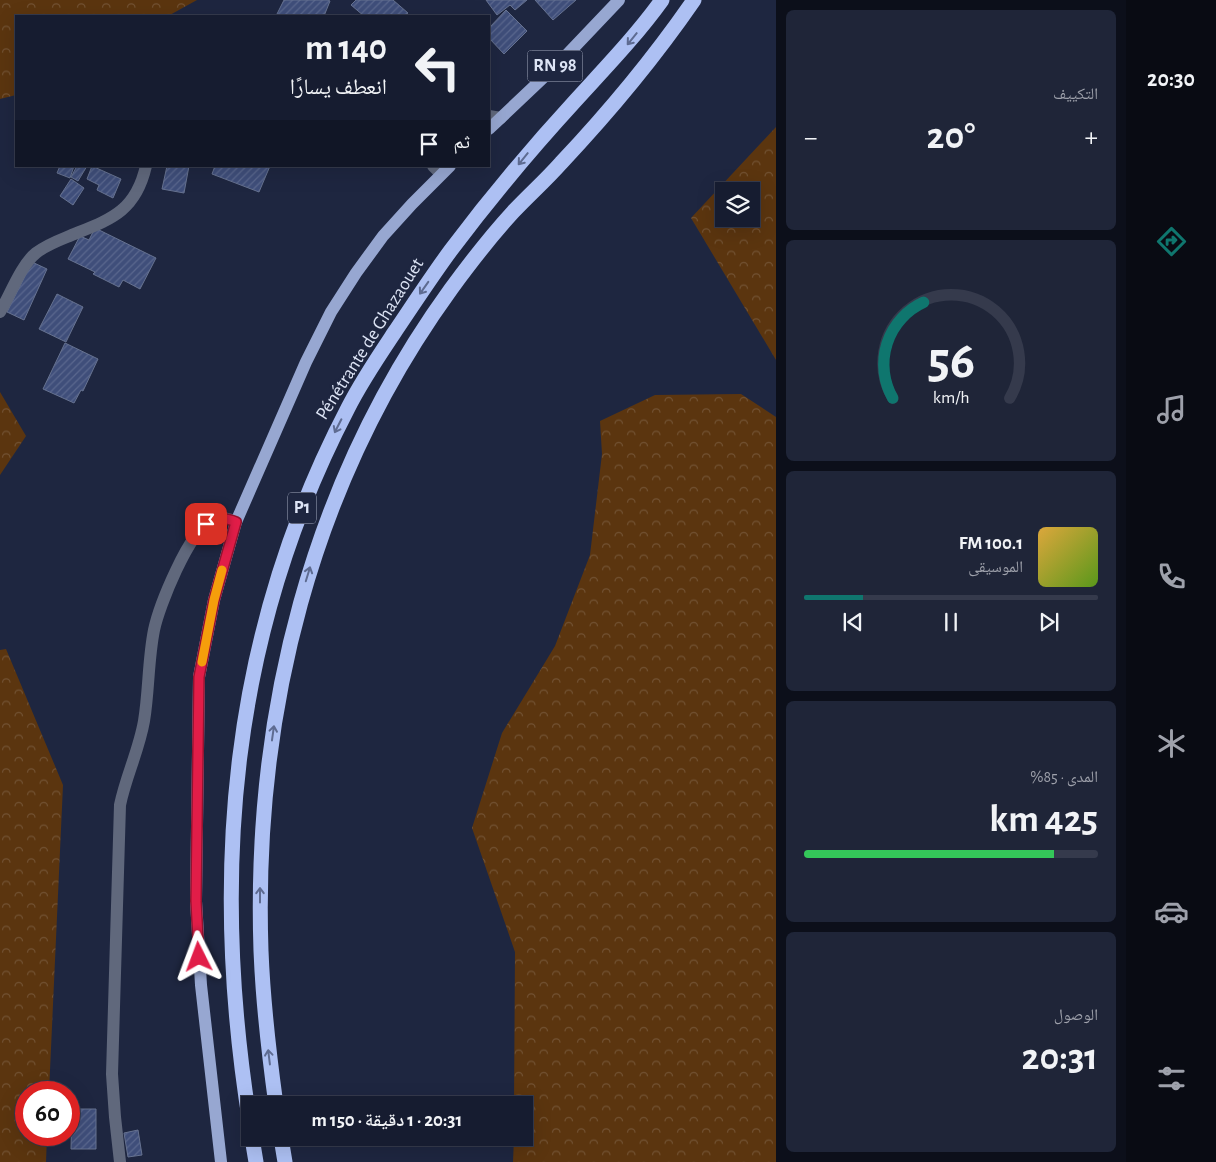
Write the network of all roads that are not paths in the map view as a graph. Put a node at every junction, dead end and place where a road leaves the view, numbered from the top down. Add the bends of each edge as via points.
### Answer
1 (619, 0) edge
2 (662, 0) edge
3 (694, 0) edge
4 (495, 117) edge
5 (146, 167) edge
6 (441, 169) edge
7 (0, 312) edge
8 (236, 522) junction
9 (246, 1096) edge
10 (275, 1096) edge
11 (253, 1146) edge
12 (282, 1146) edge
13 (120, 1162) edge
14 (221, 1162) edge
15 (256, 1162) edge
16 (285, 1162) edge

1 - 4 main road, RN 98 via 562,60
2 -> 9 highway, Pénétrante de Ghazaouet / P1 via 622,50 512,173 415,301 349,404 289,543 273,591 250,686 232,832 232,957
10 -> 3 highway, P1 via 261,950 264,813 286,658 302,595 330,512 395,375 452,288 512,213 606,114
5 - 7 street via 137,193 129,205 96,225 37,252
6 - 8 main road via 383,236 331,312
8 - 13 street via 224,518 206,524 183,556 171,580 154,630 144,721 120,805 112,1074
8 - 14 main road via 214,600 199,677 198,705 196,901 201,985
11 - 15 highway
12 - 16 highway

